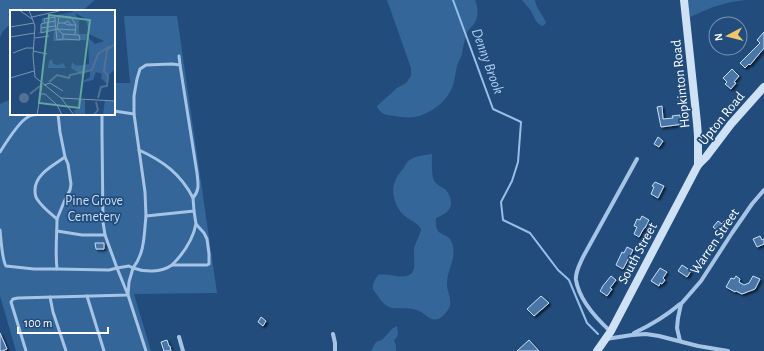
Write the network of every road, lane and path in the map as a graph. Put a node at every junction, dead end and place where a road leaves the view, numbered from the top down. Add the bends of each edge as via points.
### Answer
1 (684, 0) edge
2 (179, 56) dead end
3 (180, 65) junction
4 (764, 87) edge
5 (115, 111) edge
6 (134, 114) junction
7 (32, 115) edge
8 (58, 115) edge
9 (102, 115) edge
10 (139, 150) junction
11 (0, 152) edge
12 (65, 157) junction
13 (637, 159) dead end
14 (698, 165) junction
15 (764, 190) edge
16 (193, 198) junction
17 (194, 211) junction
18 (146, 216) junction
19 (57, 219) junction
20 (196, 224) junction
21 (0, 230) edge
22 (57, 231) junction
23 (105, 235) junction
24 (172, 265) junction
25 (117, 268) junction
26 (133, 268) junction
27 (58, 269) junction
28 (128, 295) junction
29 (87, 296) junction
30 (50, 297) junction
31 (681, 304) junction
32 (611, 332) junction
33 (334, 334) dead end
34 (632, 335) junction
35 (179, 337) dead end
36 (605, 340) junction
37 (680, 341) junction
38 (26, 351) edge
39 (66, 351) edge
40 (104, 351) edge
41 (146, 351) edge
42 (183, 351) edge
43 (335, 351) edge
44 (597, 351) edge
45 (728, 351) edge

1 - 14 main road, Hopkinton Road via 698,123
2 - 3 lane
3 - 6 lane via 146,65 140,69 134,96
3 - 16 lane via 198,186
4 - 14 main road, Upton Road
5 - 6 lane
6 - 10 lane
7 - 11 lane via 23,121
8 - 12 lane
9 - 23 lane
10 - 16 lane via 172,170
10 - 18 lane
12 - 19 lane via 71,184
12 - 19 lane via 41,175 35,187 36,198
13 - 32 street via 577,272 576,279 581,294 598,320
14 - 32 main road, South Street
15 - 31 street, Warren Street via 701,281
16 - 17 lane
17 - 18 lane
17 - 20 lane
18 - 26 lane via 143,248
19 - 22 lane
20 - 24 lane via 189,243
20 - 24 lane via 207,239 209,264
21 - 27 lane via 6,266
22 - 23 lane
22 - 27 lane
23 - 25 lane
24 - 26 lane via 158,270
25 - 26 lane
25 - 27 lane
25 - 28 lane
26 - 28 lane
28 - 29 lane
28 - 41 lane
29 - 30 lane
29 - 40 lane
30 - 38 lane via 11,300
30 - 39 lane
31 - 34 street, Warren Street
31 - 37 street via 677,328
32 - 36 main road, South Street
33 - 43 street
34 - 36 street
34 - 37 street via 646,334
35 - 42 street
36 - 44 main road, South Street
37 - 45 street

